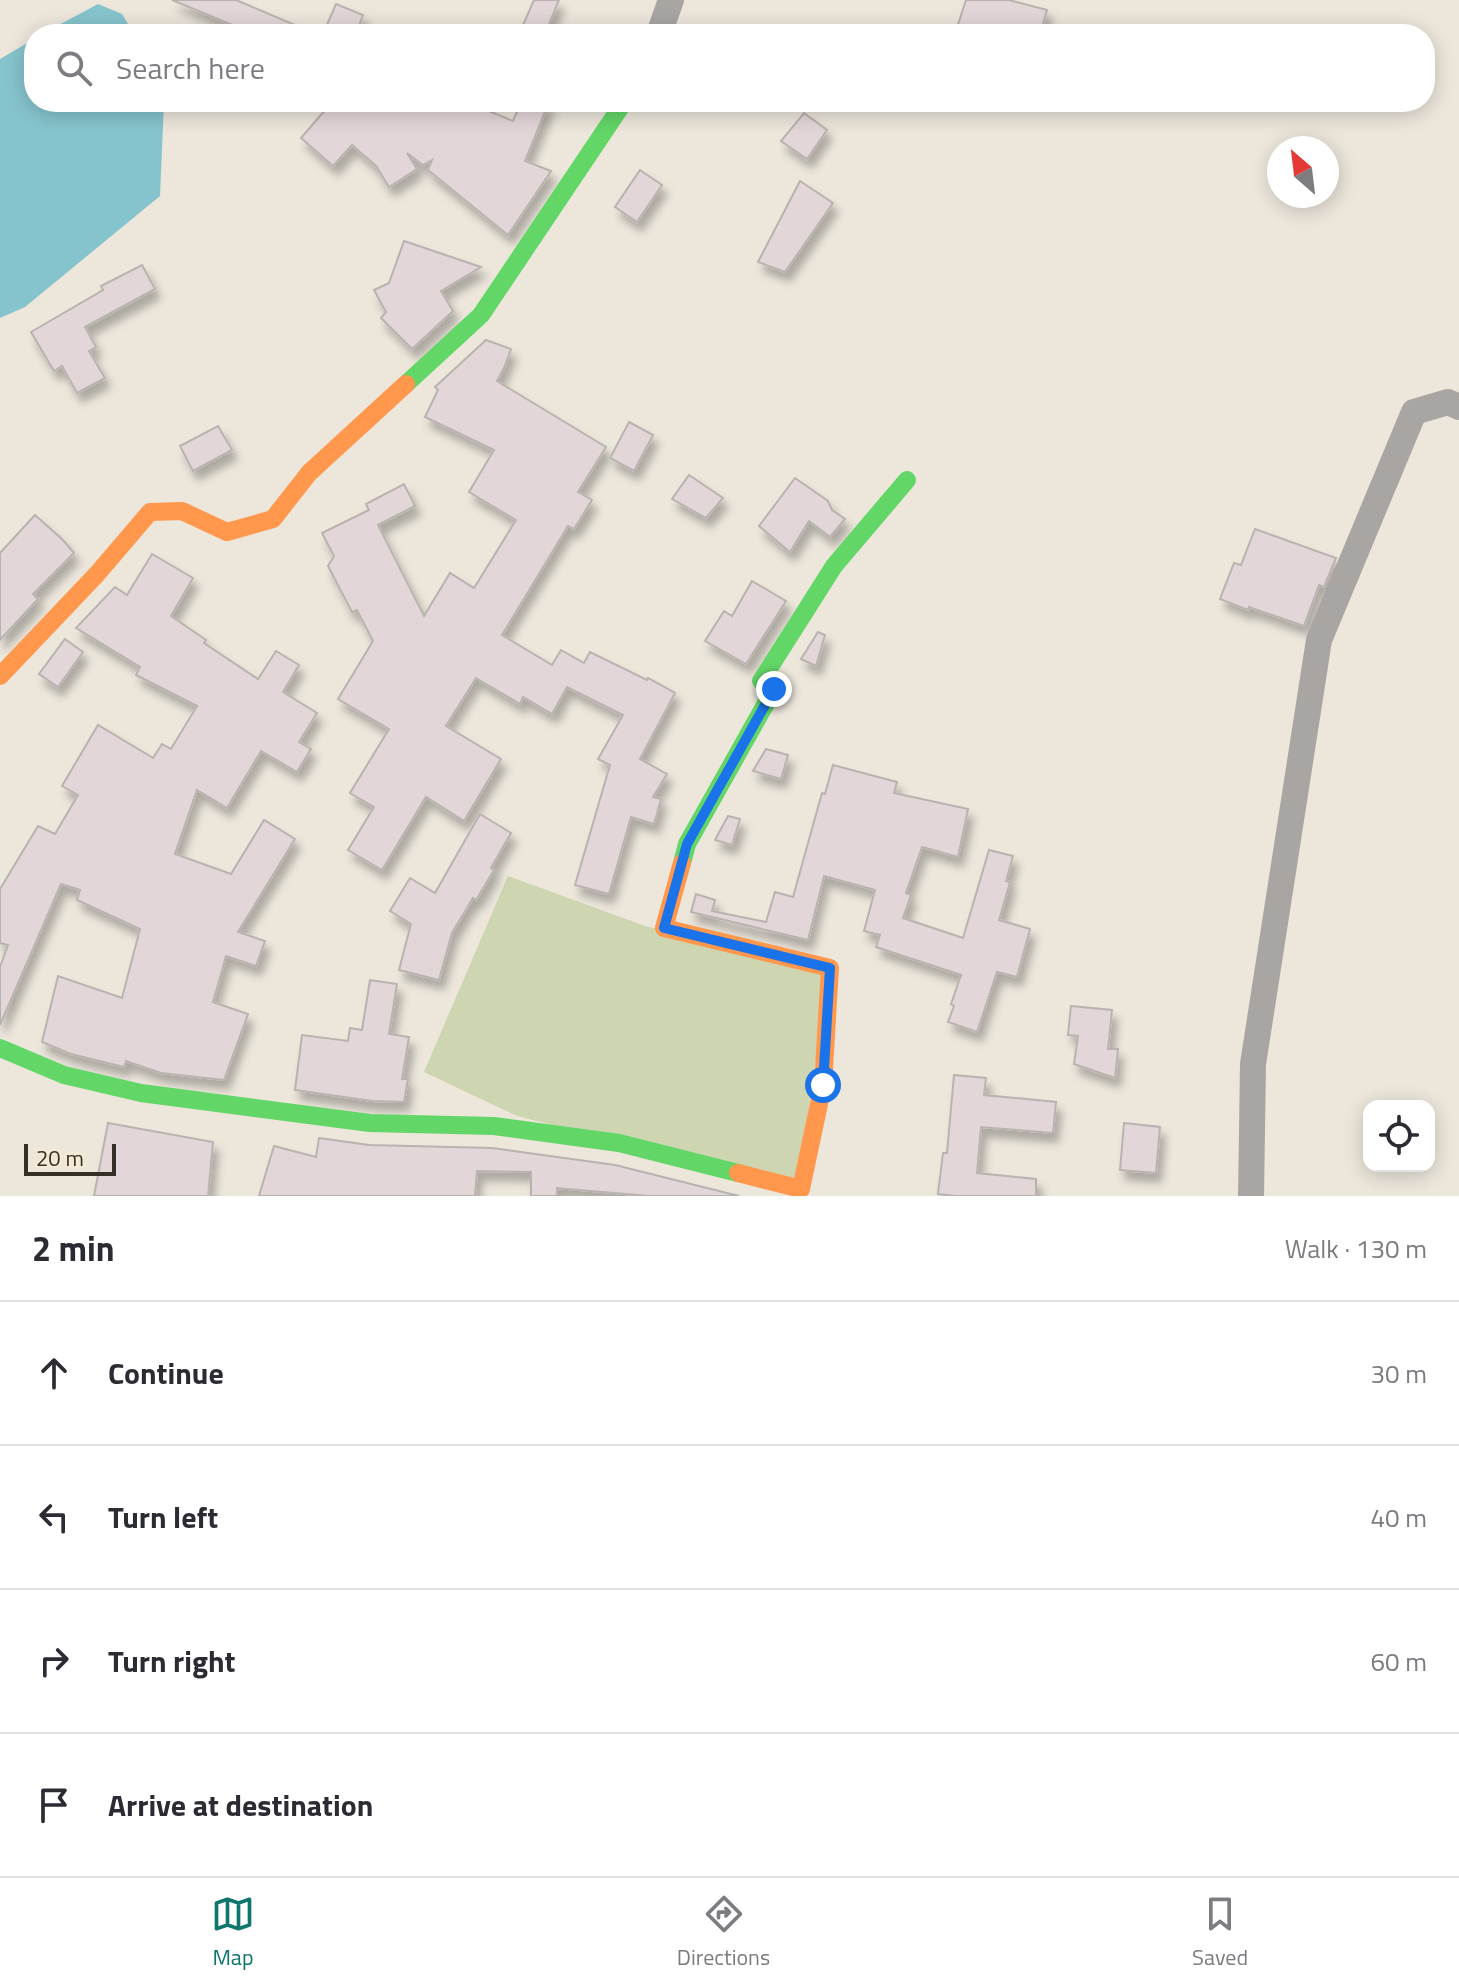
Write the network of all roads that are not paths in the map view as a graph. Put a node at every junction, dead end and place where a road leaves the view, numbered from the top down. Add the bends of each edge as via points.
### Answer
1 (671, 0) edge
2 (663, 24) edge
3 (617, 112) edge
4 (1459, 407) edge
5 (907, 480) dead end
6 (0, 676) edge
7 (0, 1048) edge
8 (1251, 1196) edge

1 - 2 street
3 - 6 street via 481,315 309,473 273,519 227,532 182,511 150,512
4 - 8 street via 1448,402 1414,412 1319,640 1253,1064
5 - 7 street via 834,566 761,681 774,689 687,844 664,928 830,968 823,1085 801,1189 619,1143 494,1126 370,1123 141,1093 64,1075

